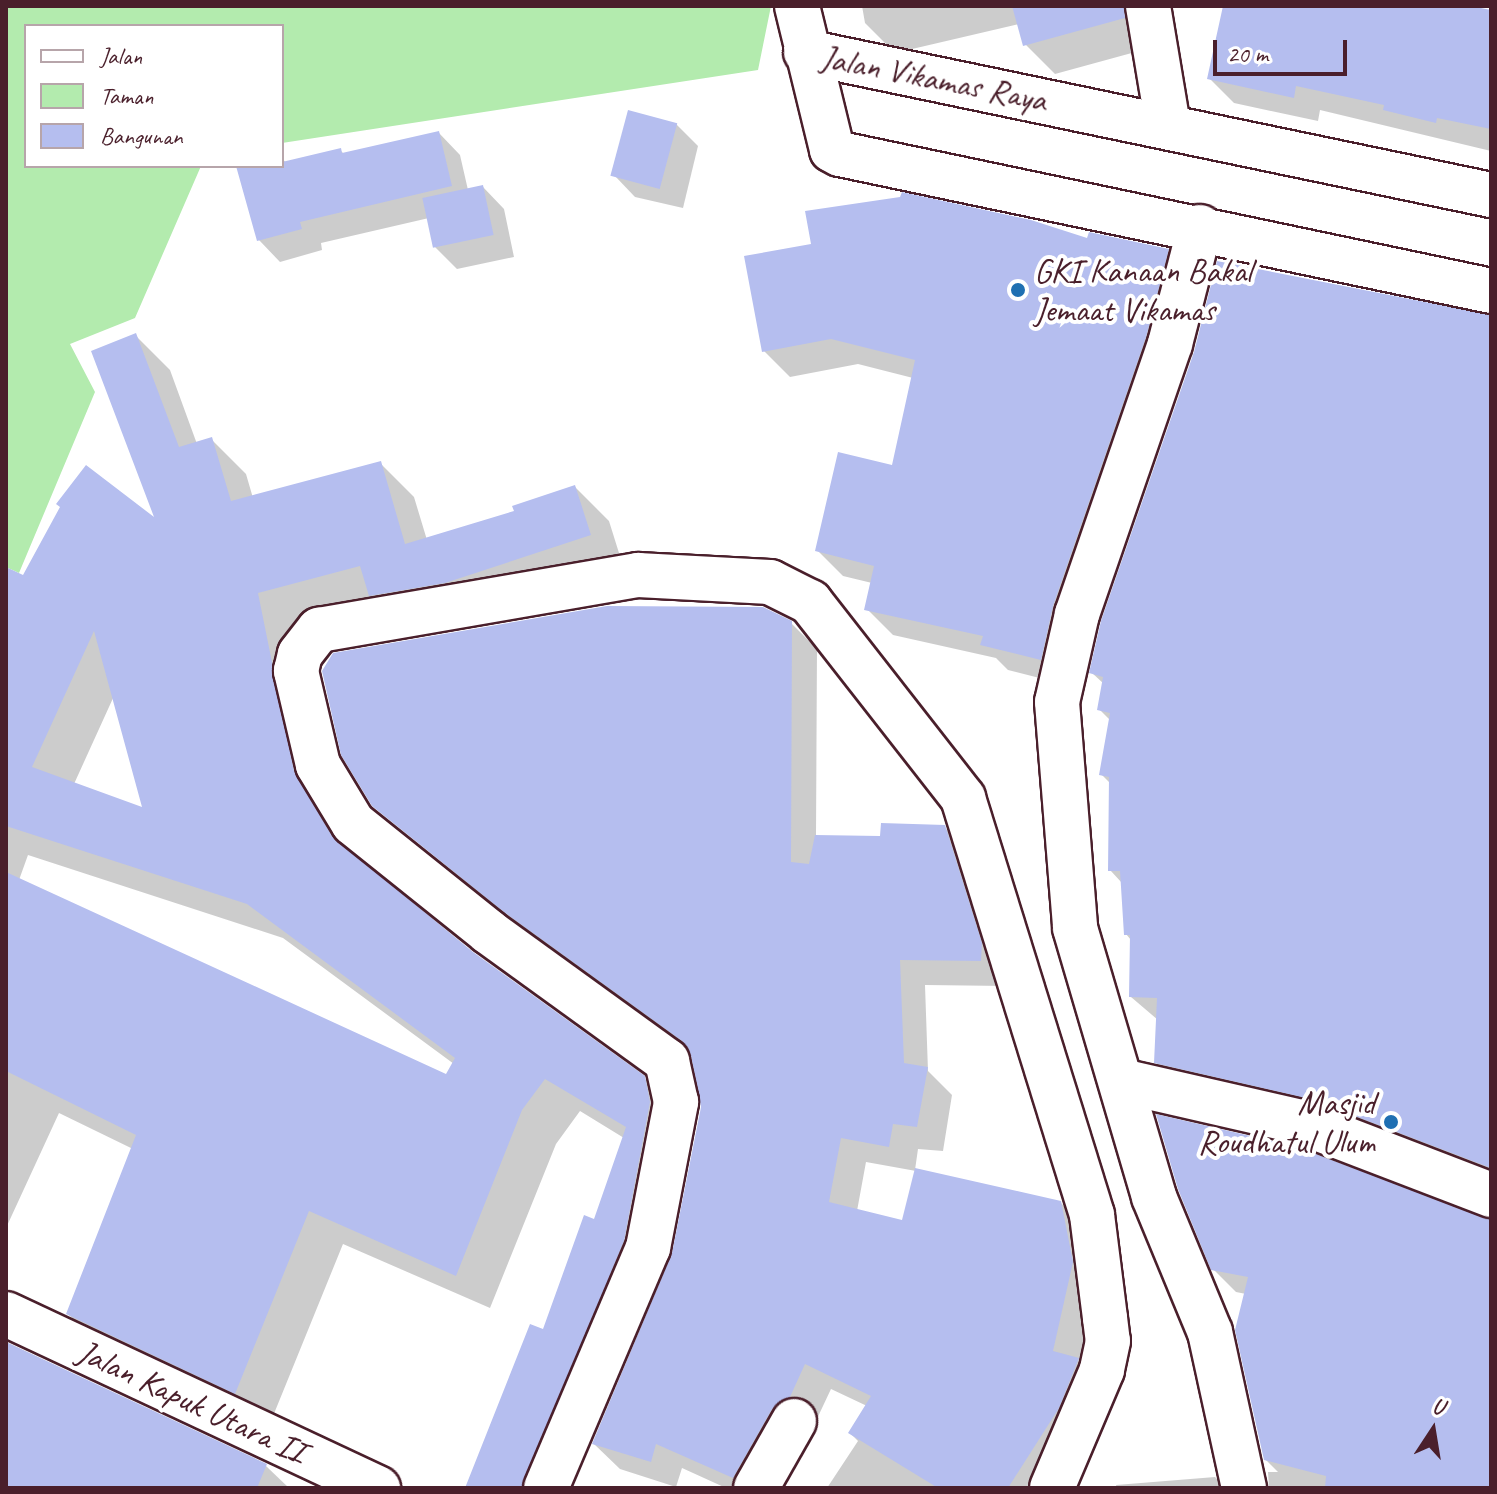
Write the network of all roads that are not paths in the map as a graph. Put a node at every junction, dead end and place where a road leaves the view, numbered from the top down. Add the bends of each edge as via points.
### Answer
1 (797, 6) edge
2 (1148, 6) edge
3 (808, 60) junction
4 (1168, 125) junction
5 (1491, 195) edge
6 (1200, 227) junction
7 (1491, 291) edge
8 (1122, 1081) junction
9 (1491, 1195) edge
10 (6, 1314) edge
11 (794, 1421) dead end
12 (378, 1488) edge
13 (546, 1488) edge
14 (756, 1488) edge
15 (1052, 1488) edge
16 (1244, 1488) edge

1 - 3 street
2 - 4 street
3 - 4 street, Jalan Vikamas Raya
3 - 6 street, Jalan Vikamas Raya via 830,140 840,154
4 - 5 street, Jalan Vikamas Raya
6 - 7 street, Jalan Vikamas Raya
6 - 8 street via 1170,344 1077,614 1057,702 1075,928
8 - 9 street via 1301,1122
8 - 16 street via 1154,1197 1210,1332
10 - 12 street, Jalan Kapuk Utara II
11 - 14 street
13 - 15 street via 648,1248 676,1102 667,1061 489,932 353,823 318,765 298,682 300,654 319,630 638,575 770,582 810,602 963,798 1092,1215 1108,1341 1102,1370

